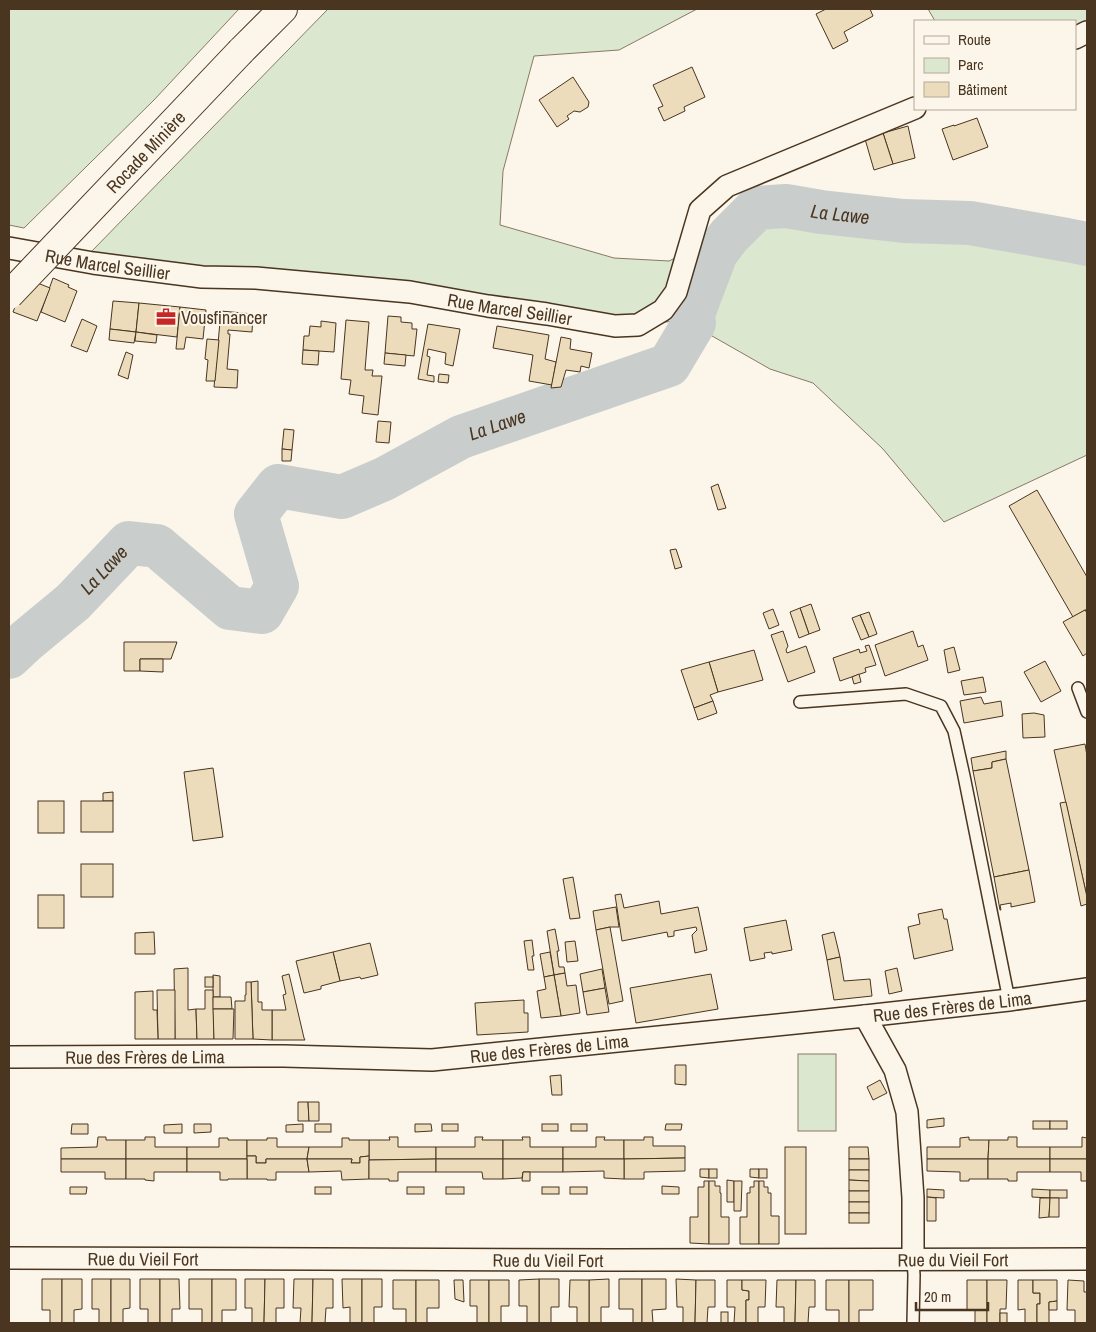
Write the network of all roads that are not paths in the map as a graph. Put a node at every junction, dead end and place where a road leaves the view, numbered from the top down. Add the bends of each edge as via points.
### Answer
1 (283, 9) edge
2 (914, 108) edge
3 (9, 248) edge
4 (9, 295) edge
5 (1078, 688) dead end
6 (800, 702) dead end
7 (1087, 712) edge
8 (1087, 989) edge
9 (1009, 1000) junction
10 (864, 1016) junction
11 (9, 1057) edge
12 (9, 1258) edge
13 (1087, 1259) edge
14 (912, 1260) junction
15 (912, 1323) edge

1 - 4 highway, Rocade Minière, bridge
2 - 3 street, Rue Marcel Seillier via 727,186 700,210 676,292 663,310 638,325 615,326 410,292 256,278 202,277
5 - 7 lane
6 - 9 lane via 906,694 941,706 954,731
8 - 9 street, Rue des Frères de Lima
9 - 10 street, Rue des Frères de Lima
10 - 11 street, Rue des Frères de Lima via 432,1060 284,1056
10 - 14 street via 895,1070 907,1112
12 - 14 street, Rue du Vieil Fort
13 - 14 street, Rue du Vieil Fort
14 - 15 lane

